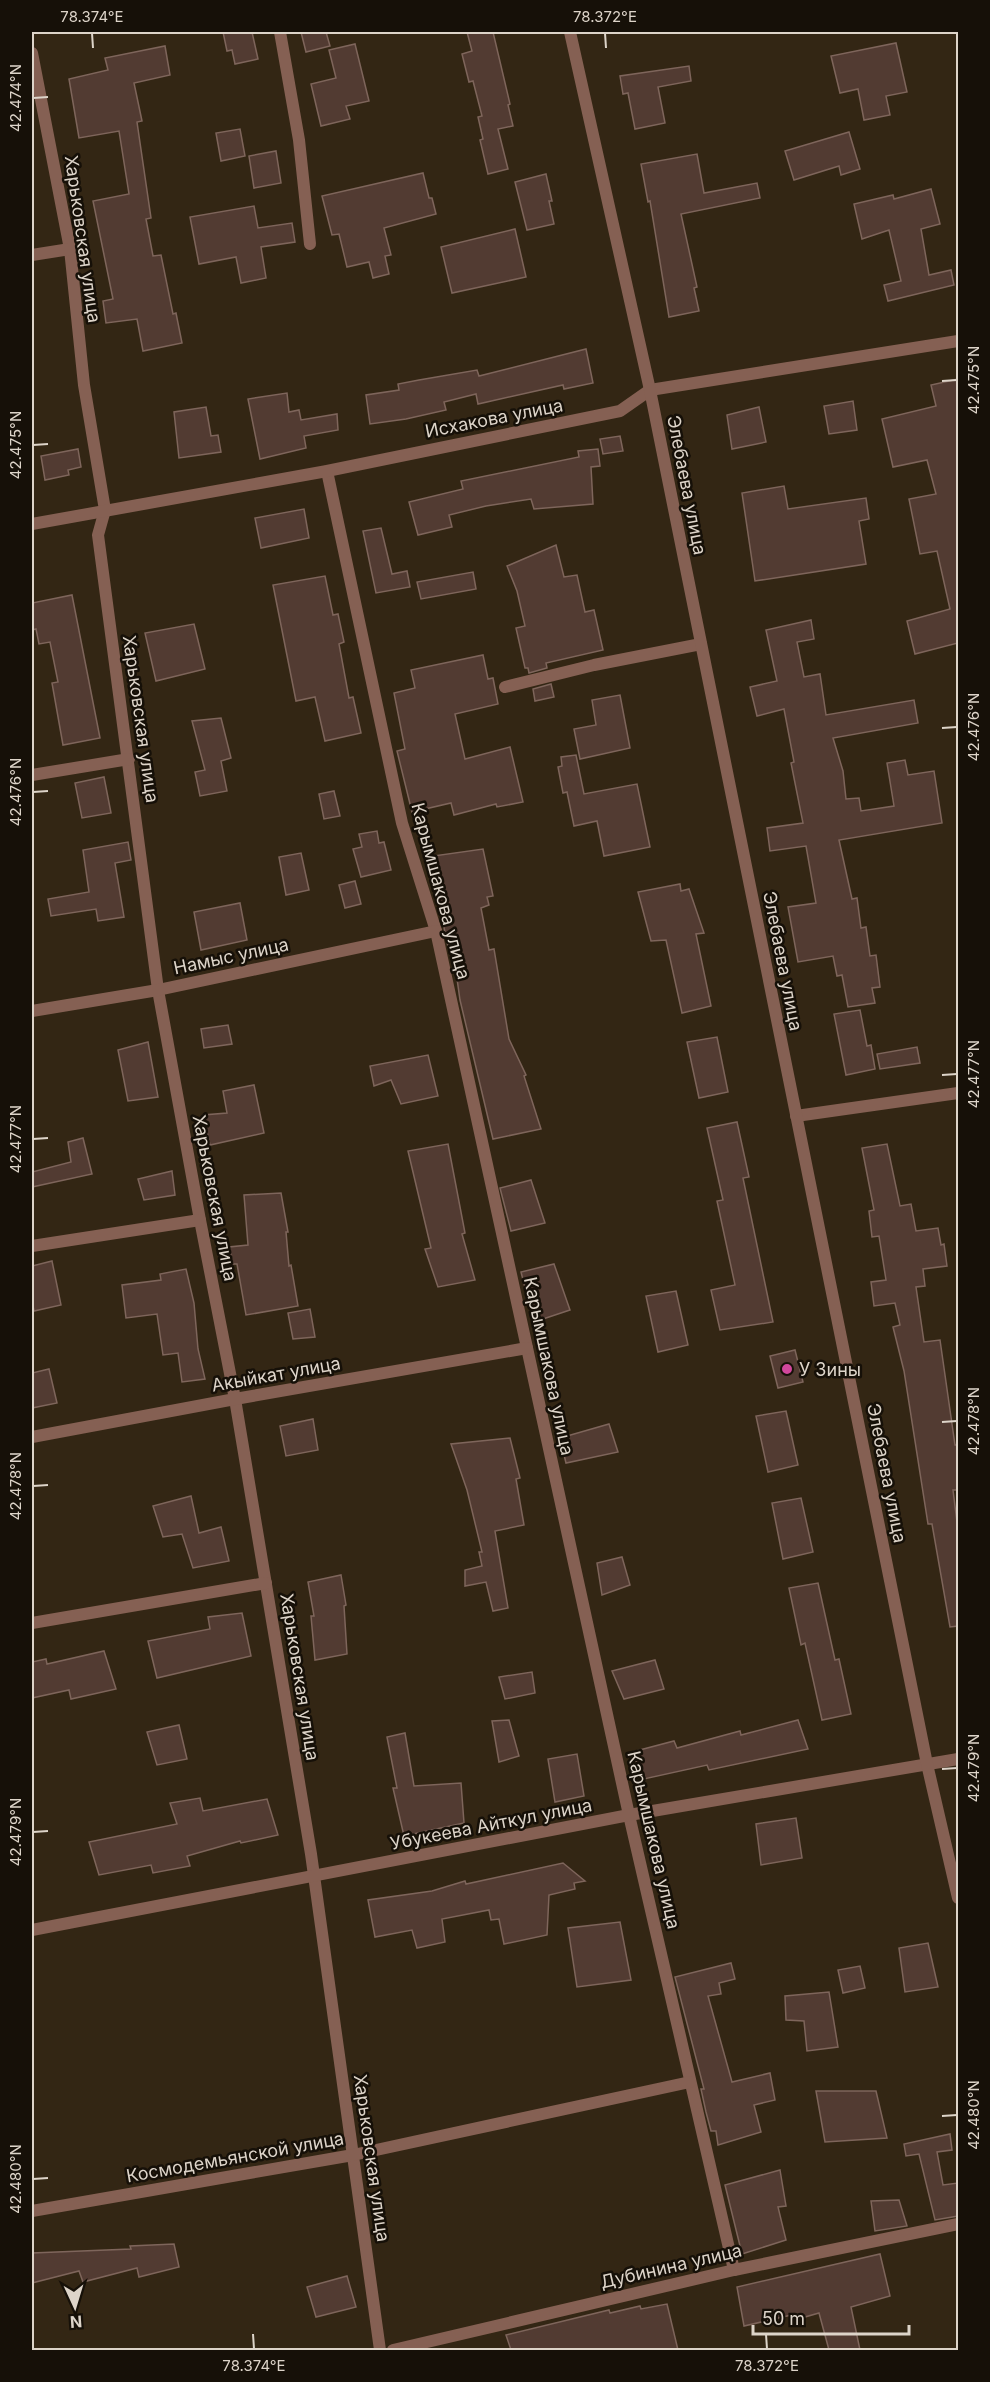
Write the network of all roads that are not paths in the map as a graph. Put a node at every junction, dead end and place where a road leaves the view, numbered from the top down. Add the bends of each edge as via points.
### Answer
1 (280, 32) edge
2 (570, 32) edge
3 (32, 53) edge
4 (310, 244) dead end
5 (69, 249) junction
6 (32, 255) edge
7 (958, 341) edge
8 (650, 390) junction
9 (327, 471) junction
10 (105, 510) junction
11 (32, 524) edge
12 (701, 644) junction
13 (505, 687) dead end
14 (129, 759) junction
15 (32, 775) edge
16 (436, 931) junction
17 (158, 990) junction
18 (32, 1011) edge
19 (958, 1093) edge
20 (796, 1116) junction
21 (200, 1220) junction
22 (32, 1246) edge
23 (527, 1348) junction
24 (235, 1399) junction
25 (32, 1437) edge
26 (266, 1583) junction
27 (32, 1623) edge
28 (958, 1759) edge
29 (927, 1764) junction
30 (629, 1815) junction
31 (314, 1877) junction
32 (958, 1898) edge
33 (32, 1930) edge
34 (690, 2082) junction
35 (353, 2154) junction
36 (32, 2211) edge
37 (958, 2224) edge
38 (734, 2270) junction
39 (380, 2350) edge
40 (393, 2350) edge

1 - 4 street via 299,140
2 - 8 street, Элебаева улица
3 - 5 street, Харьковская улица
5 - 6 street
5 - 10 street, Харьковская улица via 84,385
7 - 8 street, Исхакова улица
8 - 9 street, Исхакова улица via 620,411
8 - 12 street, Элебаева улица
9 - 10 street, Исхакова улица
9 - 16 street, Карымшакова улица via 402,823
10 - 11 street, Исхакова улица
10 - 14 street, Харьковская улица via 98,535
12 - 13 street via 594,664
12 - 20 street, Элебаева улица
14 - 15 street
14 - 17 street, Харьковская улица
16 - 17 street, Намыс улица
16 - 23 street, Карымшакова улица
17 - 18 street, Намыс улица
17 - 21 street, Харьковская улица
19 - 20 street
20 - 29 street, Элебаева улица
21 - 22 street
21 - 24 street, Харьковская улица
23 - 24 street, Акыйкат улица
23 - 30 street, Карымшакова улица
24 - 25 street, Акыйкат улица
24 - 26 street, Харьковская улица
26 - 27 street
26 - 31 street, Харьковская улица
28 - 29 street, Убукеева Айткул улица
29 - 30 street, Убукеева Айткул улица
29 - 32 street, Элебаева улица
30 - 31 street, Убукеева Айткул улица
30 - 34 street, Карымшакова улица
31 - 33 street, Убукеева Айткул улица
31 - 35 street, Харьковская улица
34 - 35 street, Космодемьянской улица
34 - 38 street, Карымшакова улица
35 - 36 street, Космодемьянской улица
35 - 39 street, Харьковская улица
37 - 38 street, Дубинина улица
38 - 40 street, Дубинина улица

